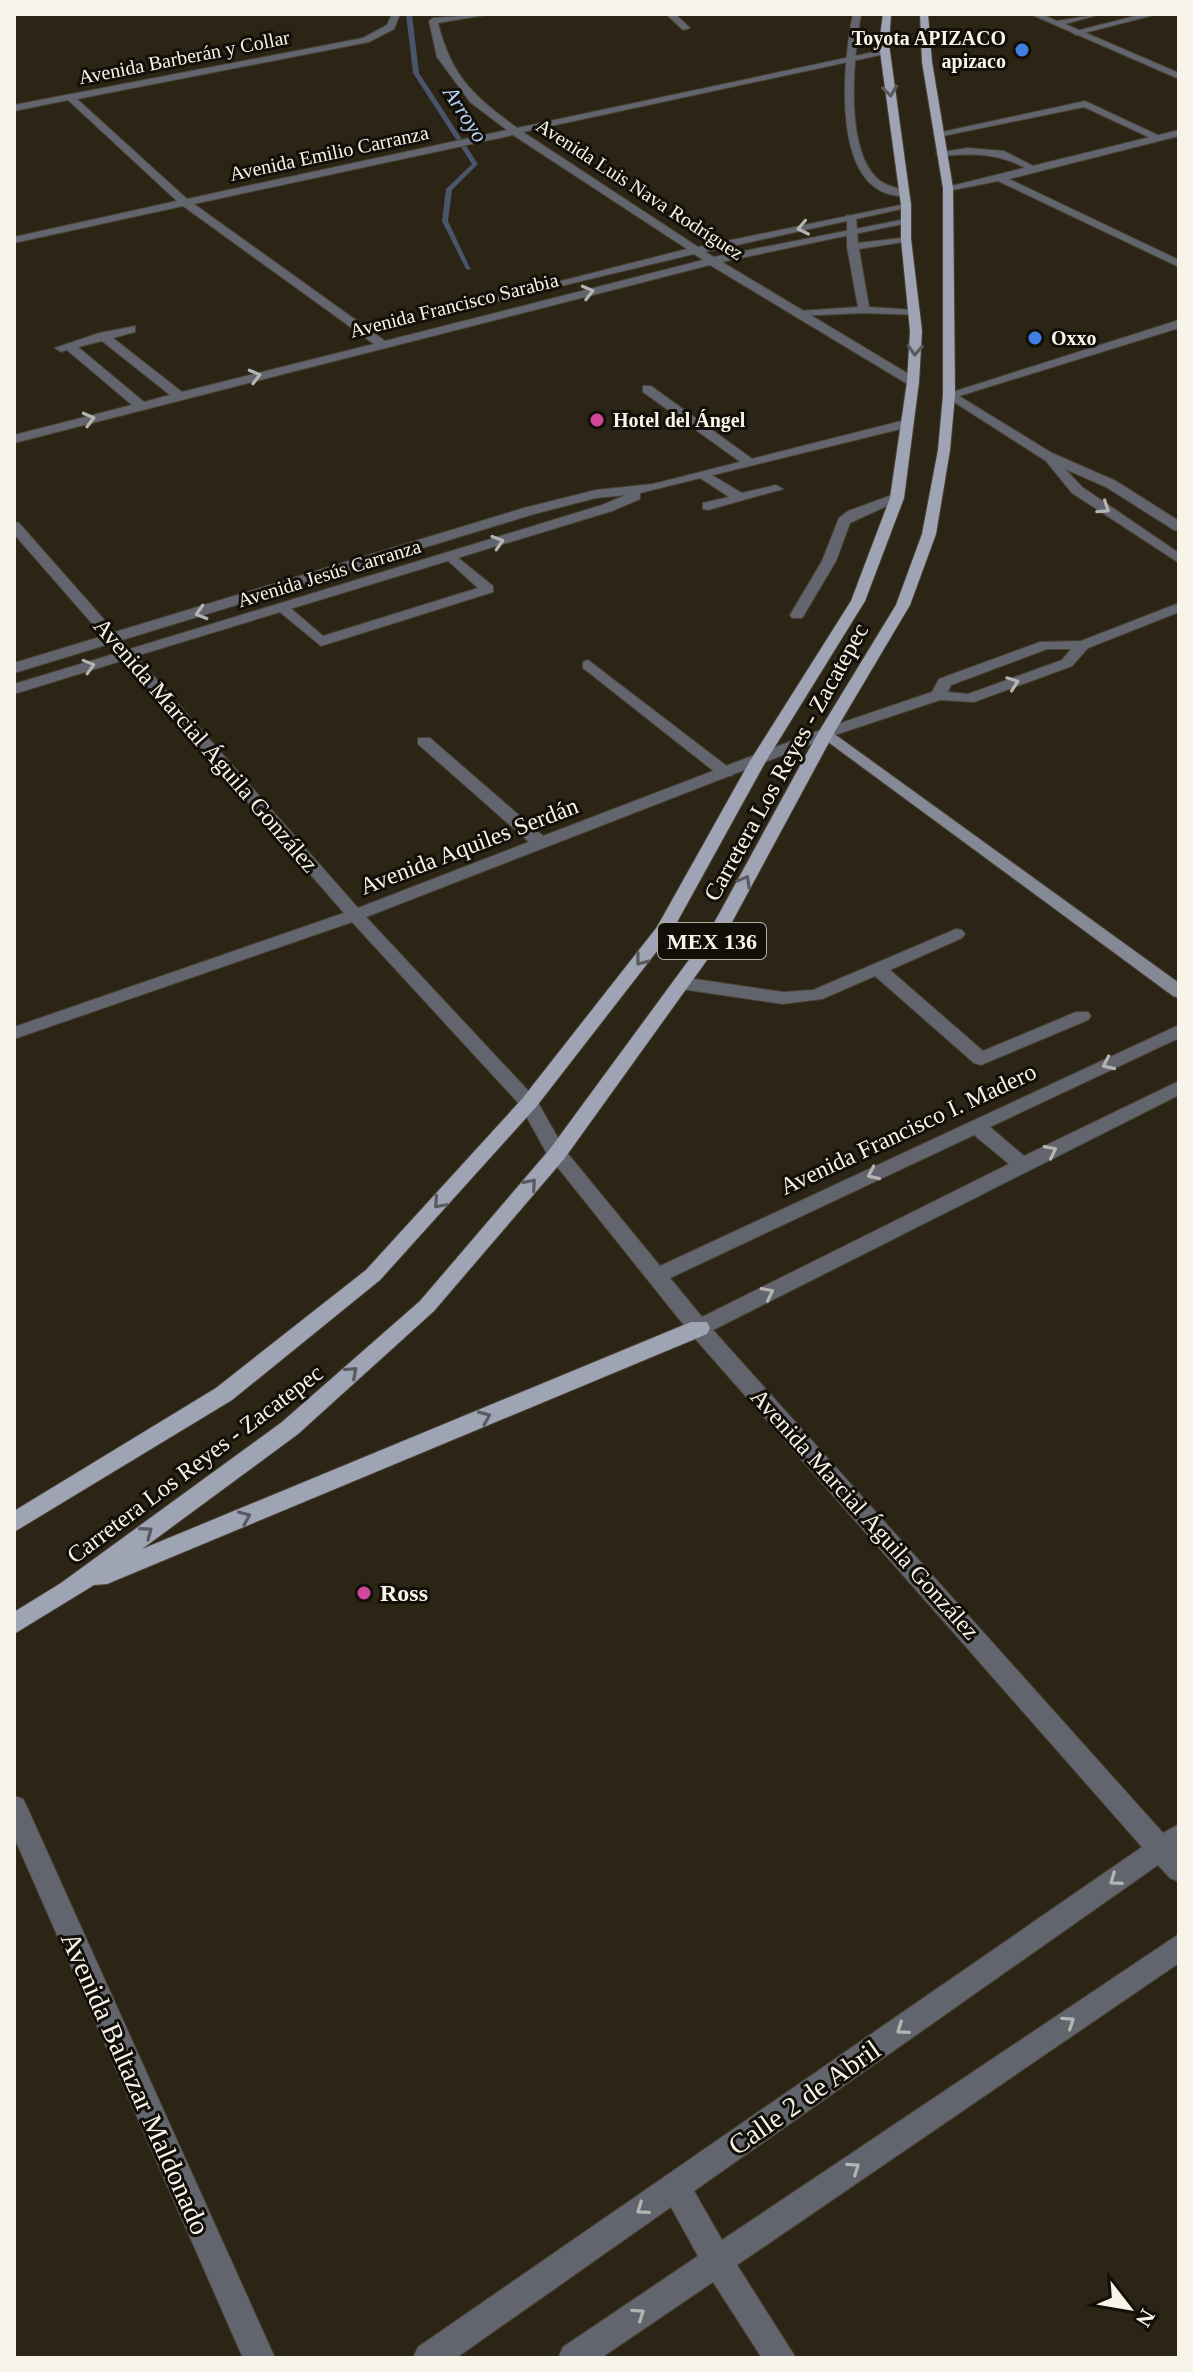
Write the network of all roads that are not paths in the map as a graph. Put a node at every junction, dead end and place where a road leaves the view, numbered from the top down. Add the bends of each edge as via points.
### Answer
1 (396, 14) edge
2 (487, 14) edge
3 (670, 14) edge
4 (857, 14) edge
5 (887, 14) edge
6 (924, 14) edge
7 (1034, 14) edge
8 (1097, 14) edge
9 (1154, 14) edge
10 (1055, 24) junction
11 (686, 28) dead end
12 (1076, 32) junction
13 (885, 51) junction
14 (849, 59) junction
15 (1179, 76) edge
16 (70, 97) junction
17 (14, 108) edge
18 (516, 132) junction
19 (1179, 133) edge
20 (938, 134) junction
21 (1159, 138) junction
22 (941, 153) junction
23 (1036, 170) junction
24 (1000, 178) junction
25 (948, 188) junction
26 (184, 202) junction
27 (906, 207) junction
28 (851, 217) junction
29 (852, 233) junction
30 (906, 239) junction
31 (14, 240) edge
32 (853, 247) junction
33 (697, 250) junction
34 (712, 261) junction
35 (1179, 264) edge
36 (471, 307) dead end
37 (864, 310) junction
38 (914, 313) junction
39 (799, 314) junction
40 (1179, 324) edge
41 (131, 329) dead end
42 (381, 329) dead end
43 (366, 333) junction
44 (103, 336) junction
45 (351, 337) dead end
46 (381, 343) junction
47 (245, 366) dead end
48 (913, 382) junction
49 (647, 389) dead end
50 (174, 391) junction
51 (949, 395) junction
52 (136, 401) junction
53 (909, 423) junction
54 (14, 426) edge
55 (14, 439) edge
56 (1047, 456) junction
57 (751, 463) junction
58 (705, 475) junction
59 (653, 488) junction
60 (776, 489) dead end
61 (740, 498) junction
62 (897, 498) junction
63 (708, 506) dead end
64 (14, 526) edge
65 (1179, 527) edge
66 (20, 543) edge
67 (451, 556) junction
68 (1179, 559) edge
69 (1179, 607) edge
70 (282, 608) junction
71 (797, 615) dead end
72 (114, 639) junction
73 (1083, 645) junction
74 (127, 655) junction
75 (588, 665) dead end
76 (14, 668) edge
77 (14, 689) edge
78 (939, 695) junction
79 (826, 733) junction
80 (424, 741) dead end
81 (758, 761) junction
82 (726, 773) junction
83 (542, 844) junction
84 (355, 915) junction
85 (956, 934) dead end
86 (877, 968) junction
87 (681, 983) junction
88 (1179, 992) edge
89 (1082, 1016) dead end
90 (1179, 1031) edge
91 (14, 1033) edge
92 (1179, 1087) edge
93 (529, 1103) junction
94 (976, 1126) junction
95 (557, 1154) junction
96 (1022, 1165) junction
97 (658, 1275) junction
98 (699, 1328) junction
99 (14, 1523) edge
100 (69, 1590) junction
101 (14, 1624) edge
102 (14, 1807) edge
103 (1173, 1851) edge
104 (1179, 1947) edge
105 (675, 2186) junction
106 (717, 2261) junction
107 (259, 2358) edge
108 (429, 2358) edge
109 (574, 2358) edge
110 (780, 2358) edge

1 - 16 street, Avenida Barberán y Collar via 391,27 366,40
2 - 18 street, Avenida Luis Nava Rodríguez via 433,21 442,57 473,100
3 - 11 street
4 - 14 street
5 - 13 main road, Carretera Los Reyes - Zacatepec / MEX 136
6 - 20 main road, Carretera Los Reyes - Zacatepec / MEX 136
7 - 10 street
8 - 10 street
9 - 12 street
10 - 12 street
12 - 15 street
13 - 14 street, Avenida Emilio Carranza
13 -> 27 main road, Carretera Los Reyes - Zacatepec / MEX 136
14 - 18 street, Avenida Emilio Carranza
14 - 27 street via 854,138 861,164
16 - 17 street, Avenida Barberán y Collar
16 - 26 street
18 - 26 street, Avenida Emilio Carranza
18 - 33 street, Avenida Luis Nava Rodríguez
19 - 21 street
20 - 21 street via 1085,104
20 - 22 main road, Carretera Los Reyes - Zacatepec / MEX 136
21 - 23 street
22 - 23 street via 998,151
22 - 25 main road, Carretera Los Reyes - Zacatepec / MEX 136
23 - 24 street
24 - 25 street
24 - 35 street
25 - 51 main road, Carretera Los Reyes - Zacatepec / MEX 136
26 - 31 street, Avenida Emilio Carranza
26 - 43 street
27 - 28 street, Avenida Francisco Sarabia
27 - 29 street, Avenida Francisco Sarabia
27 - 30 main road, Carretera Los Reyes - Zacatepec / MEX 136
28 - 29 street
28 -> 33 street, Avenida Francisco Sarabia
29 - 32 street
29 - 34 street, Avenida Francisco Sarabia
30 - 32 street
30 - 38 main road, Carretera Los Reyes - Zacatepec / MEX 136
32 - 37 street
33 - 34 street, Avenida Luis Nava Rodríguez
33 - 36 street, Avenida Francisco Sarabia
34 - 39 street, Avenida Luis Nava Rodríguez
46 -> 34 street, Avenida Francisco Sarabia
37 - 38 street
37 - 39 street
38 -> 48 main road, Carretera Los Reyes - Zacatepec / MEX 136
39 - 48 street, Avenida Luis Nava Rodríguez
40 - 51 street
41 - 44 street
42 - 43 street, Avenida Francisco Sarabia
43 - 45 street, Avenida Francisco Sarabia
43 - 46 street
44 - 50 street
44 - 52 street via 63,347
50 -> 46 street, Avenida Francisco Sarabia
47 - 50 street, Avenida Francisco Sarabia
48 - 53 main road, Carretera Los Reyes - Zacatepec / MEX 136
49 - 57 street
50 - 52 street, Avenida Francisco Sarabia
51 - 56 street
51 - 79 main road, Carretera Los Reyes - Zacatepec / MEX 136 via 929,534 903,605
52 - 54 street, Avenida Francisco Sarabia
55 -> 52 street, Avenida Francisco Sarabia
53 - 57 street, Avenida Jesús Carranza
53 - 62 main road, Carretera Los Reyes - Zacatepec / MEX 136
56 - 65 street via 1111,484
56 -> 68 street via 1077,490
57 - 58 street, Avenida Jesús Carranza
58 - 59 street, Avenida Jesús Carranza
58 - 61 street
67 -> 59 street, Avenida Jesús Carranza via 607,508
59 -> 72 street, Avenida Jesús Carranza via 596,494 529,511
60 - 61 street
61 - 63 street
62 - 71 street via 844,521 829,561
62 - 81 main road, Carretera Los Reyes - Zacatepec / MEX 136 via 858,601
64 - 66 street, Avenida Marcial Águila González
66 - 72 street, Avenida Marcial Águila González
67 - 70 street, Avenida Jesús Carranza
67 - 70 street via 488,589 321,642
69 - 73 street, Avenida Aquiles Serdán
70 - 74 street, Avenida Jesús Carranza
72 - 74 street, Avenida Marcial Águila González
72 - 76 street, Avenida Jesús Carranza
78 -> 73 street, Avenida Aquiles Serdán via 969,699 1067,663
73 - 78 street, Avenida Aquiles Serdán via 1045,645 944,682
77 -> 74 street, Avenida Jesús Carranza
74 - 84 street, Avenida Marcial Águila González
75 - 82 street
78 - 79 street, Avenida Aquiles Serdán
79 - 81 street, Avenida Aquiles Serdán
87 -> 79 main road, Carretera Los Reyes - Zacatepec / MEX 136 via 716,935
79 - 88 main road
80 - 83 street
81 - 82 street, Avenida Aquiles Serdán
81 -> 93 main road, Carretera Los Reyes - Zacatepec / MEX 136 via 665,929
82 - 83 street, Avenida Aquiles Serdán
83 - 84 street, Avenida Aquiles Serdán
84 - 91 street, Avenida Aquiles Serdán
84 - 93 street, Avenida Marcial Águila González
85 - 86 street
86 - 87 street via 816,995 783,998
86 - 89 street via 981,1059
87 - 95 main road, Carretera Los Reyes - Zacatepec / MEX 136
90 -> 94 street, Avenida Francisco I. Madero
96 -> 92 street
93 - 95 street, Avenida Marcial Águila González
93 -> 99 main road, Carretera Los Reyes - Zacatepec / MEX 136 via 373,1275 224,1394
94 - 96 street
94 -> 97 street, Avenida Francisco I. Madero
95 - 97 street, Avenida Marcial Águila González
100 -> 95 main road, Carretera Los Reyes - Zacatepec / MEX 136 via 290,1428 427,1306
98 -> 96 street
97 - 98 street, Avenida Marcial Águila González
100 -> 98 main road
98 - 103 street, Avenida Marcial Águila González
100 - 101 main road, Carretera Los Reyes - Zacatepec / MEX 136
102 - 107 street, Avenida Baltazar Maldonado
103 -> 105 street, Calle 2 de Abril
106 -> 104 street
105 - 106 street
105 -> 108 street, Calle 2 de Abril
109 -> 106 street
106 - 110 street

